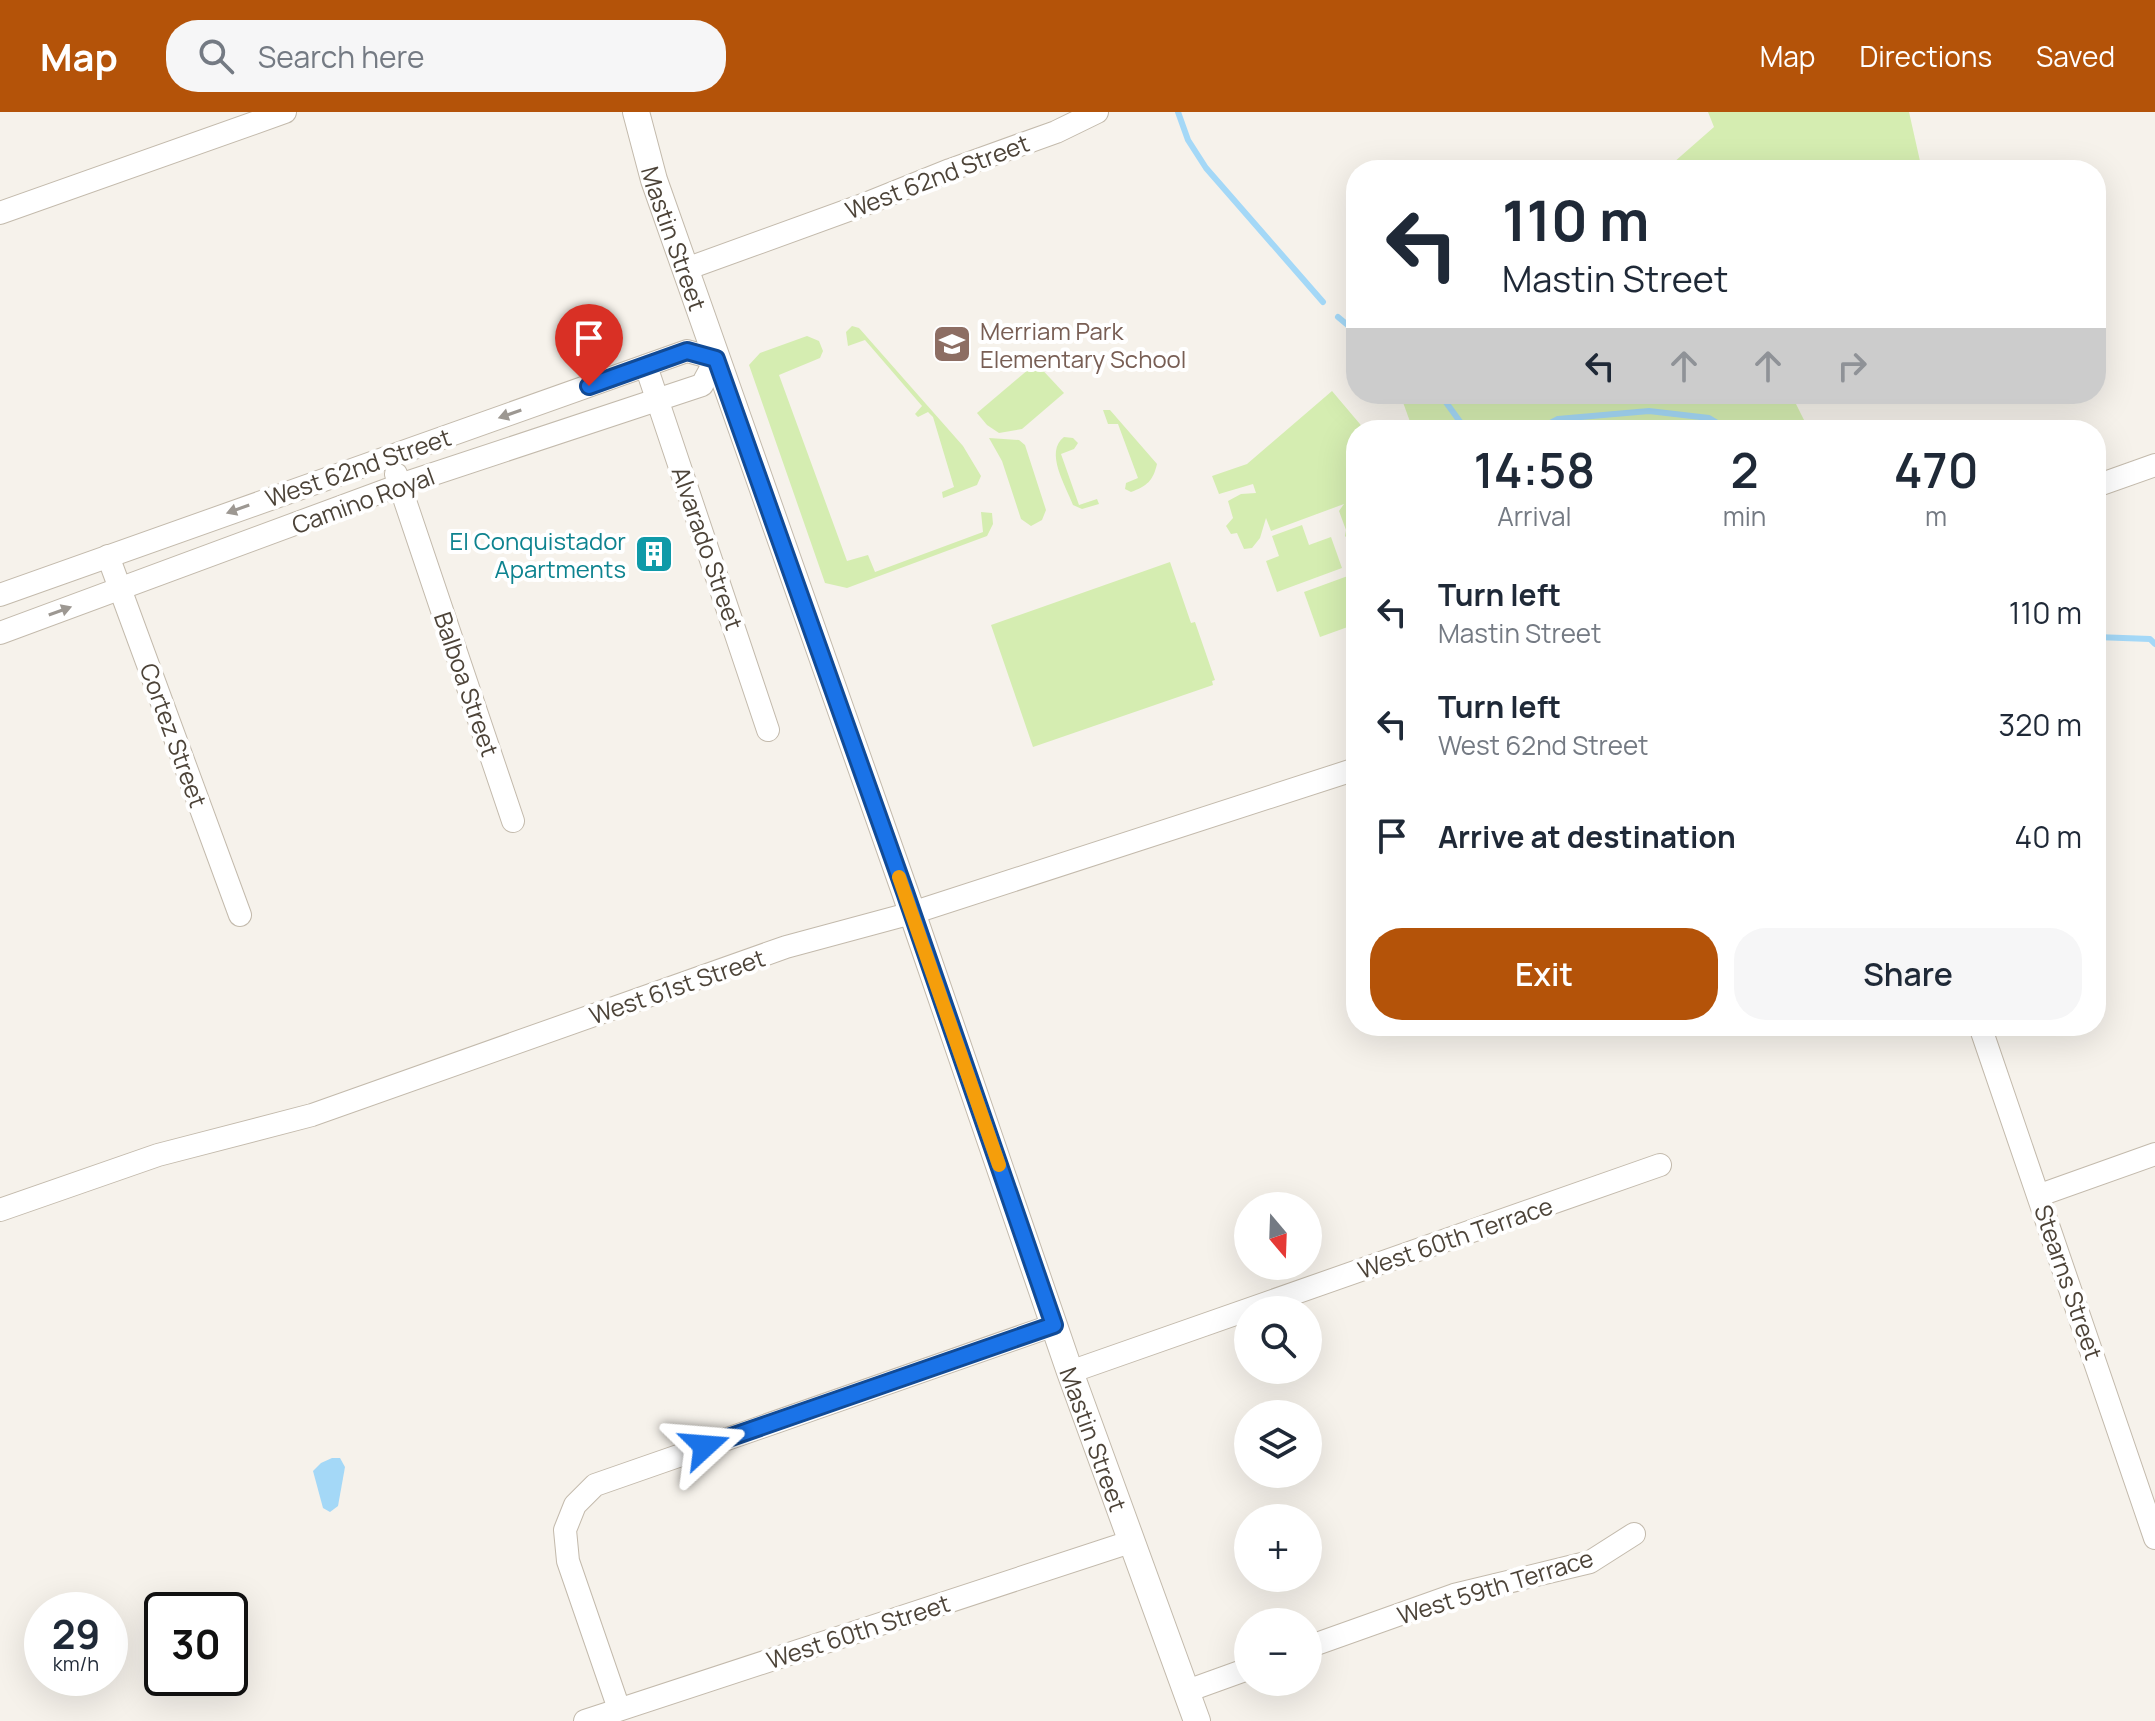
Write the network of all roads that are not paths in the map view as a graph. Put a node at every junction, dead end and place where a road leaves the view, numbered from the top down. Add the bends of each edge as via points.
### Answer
1 (285, 112) edge
2 (636, 112) edge
3 (1097, 112) edge
4 (0, 213) edge
5 (686, 269) junction
6 (716, 359) junction
7 (646, 366) junction
8 (658, 401) junction
9 (390, 456) junction
10 (2155, 465) edge
11 (2106, 482) edge
12 (400, 485) junction
13 (108, 556) junction
14 (120, 589) junction
15 (0, 595) edge
16 (0, 633) edge
17 (768, 730) dead end
18 (1346, 772) edge
19 (513, 821) dead end
20 (912, 913) junction
21 (240, 915) dead end
22 (1984, 1036) edge
23 (2155, 1154) edge
24 (1660, 1165) dead end
25 (2040, 1195) junction
26 (0, 1210) edge
27 (1054, 1325) junction
28 (1070, 1372) junction
29 (1634, 1534) dead end
30 (2155, 1538) edge
31 (1130, 1542) junction
32 (1322, 1642) edge
33 (1234, 1674) edge
34 (1187, 1691) junction
35 (619, 1709) junction
36 (585, 1721) edge
37 (1197, 1721) edge

1 - 4 street
2 - 5 street, Mastin Street
3 - 5 street, West 62nd Street via 1056,132
5 - 6 street, Mastin Street
6 - 7 street, West 62nd Street via 687,351
6 - 8 street, Camino Royal via 702,385
6 - 20 street, Mastin Street
7 - 8 street, Alvarado Street
7 -> 9 street, West 62nd Street
8 - 12 street, Camino Royal
8 - 17 street, Alvarado Street
9 - 12 street, Balboa Street
9 -> 13 street, West 62nd Street
10 - 11 street
12 - 14 street, Camino Royal
12 - 19 street, Balboa Street
13 - 14 street, Cortez Street
13 - 15 street, West 62nd Street
16 -> 14 street, Camino Royal
14 - 21 street, Cortez Street
18 - 20 street, West 61st Street
20 - 26 street, West 61st Street via 786,947 312,1115 158,1155
20 - 27 street, Mastin Street
22 - 25 street, Stearns Street
23 - 25 street
24 - 28 street, West 60th Terrace
25 - 30 street, Stearns Street
27 - 28 street, Mastin Street
27 - 35 street via 595,1485 575,1505 565,1530 568,1561
28 - 31 street, Mastin Street
29 - 32 street, West 59th Terrace via 1590,1562 1454,1595
31 - 34 street, Mastin Street
31 - 35 street, West 60th Street
33 - 34 street
34 - 37 street, Mastin Street
35 - 36 street, West 60th Street

